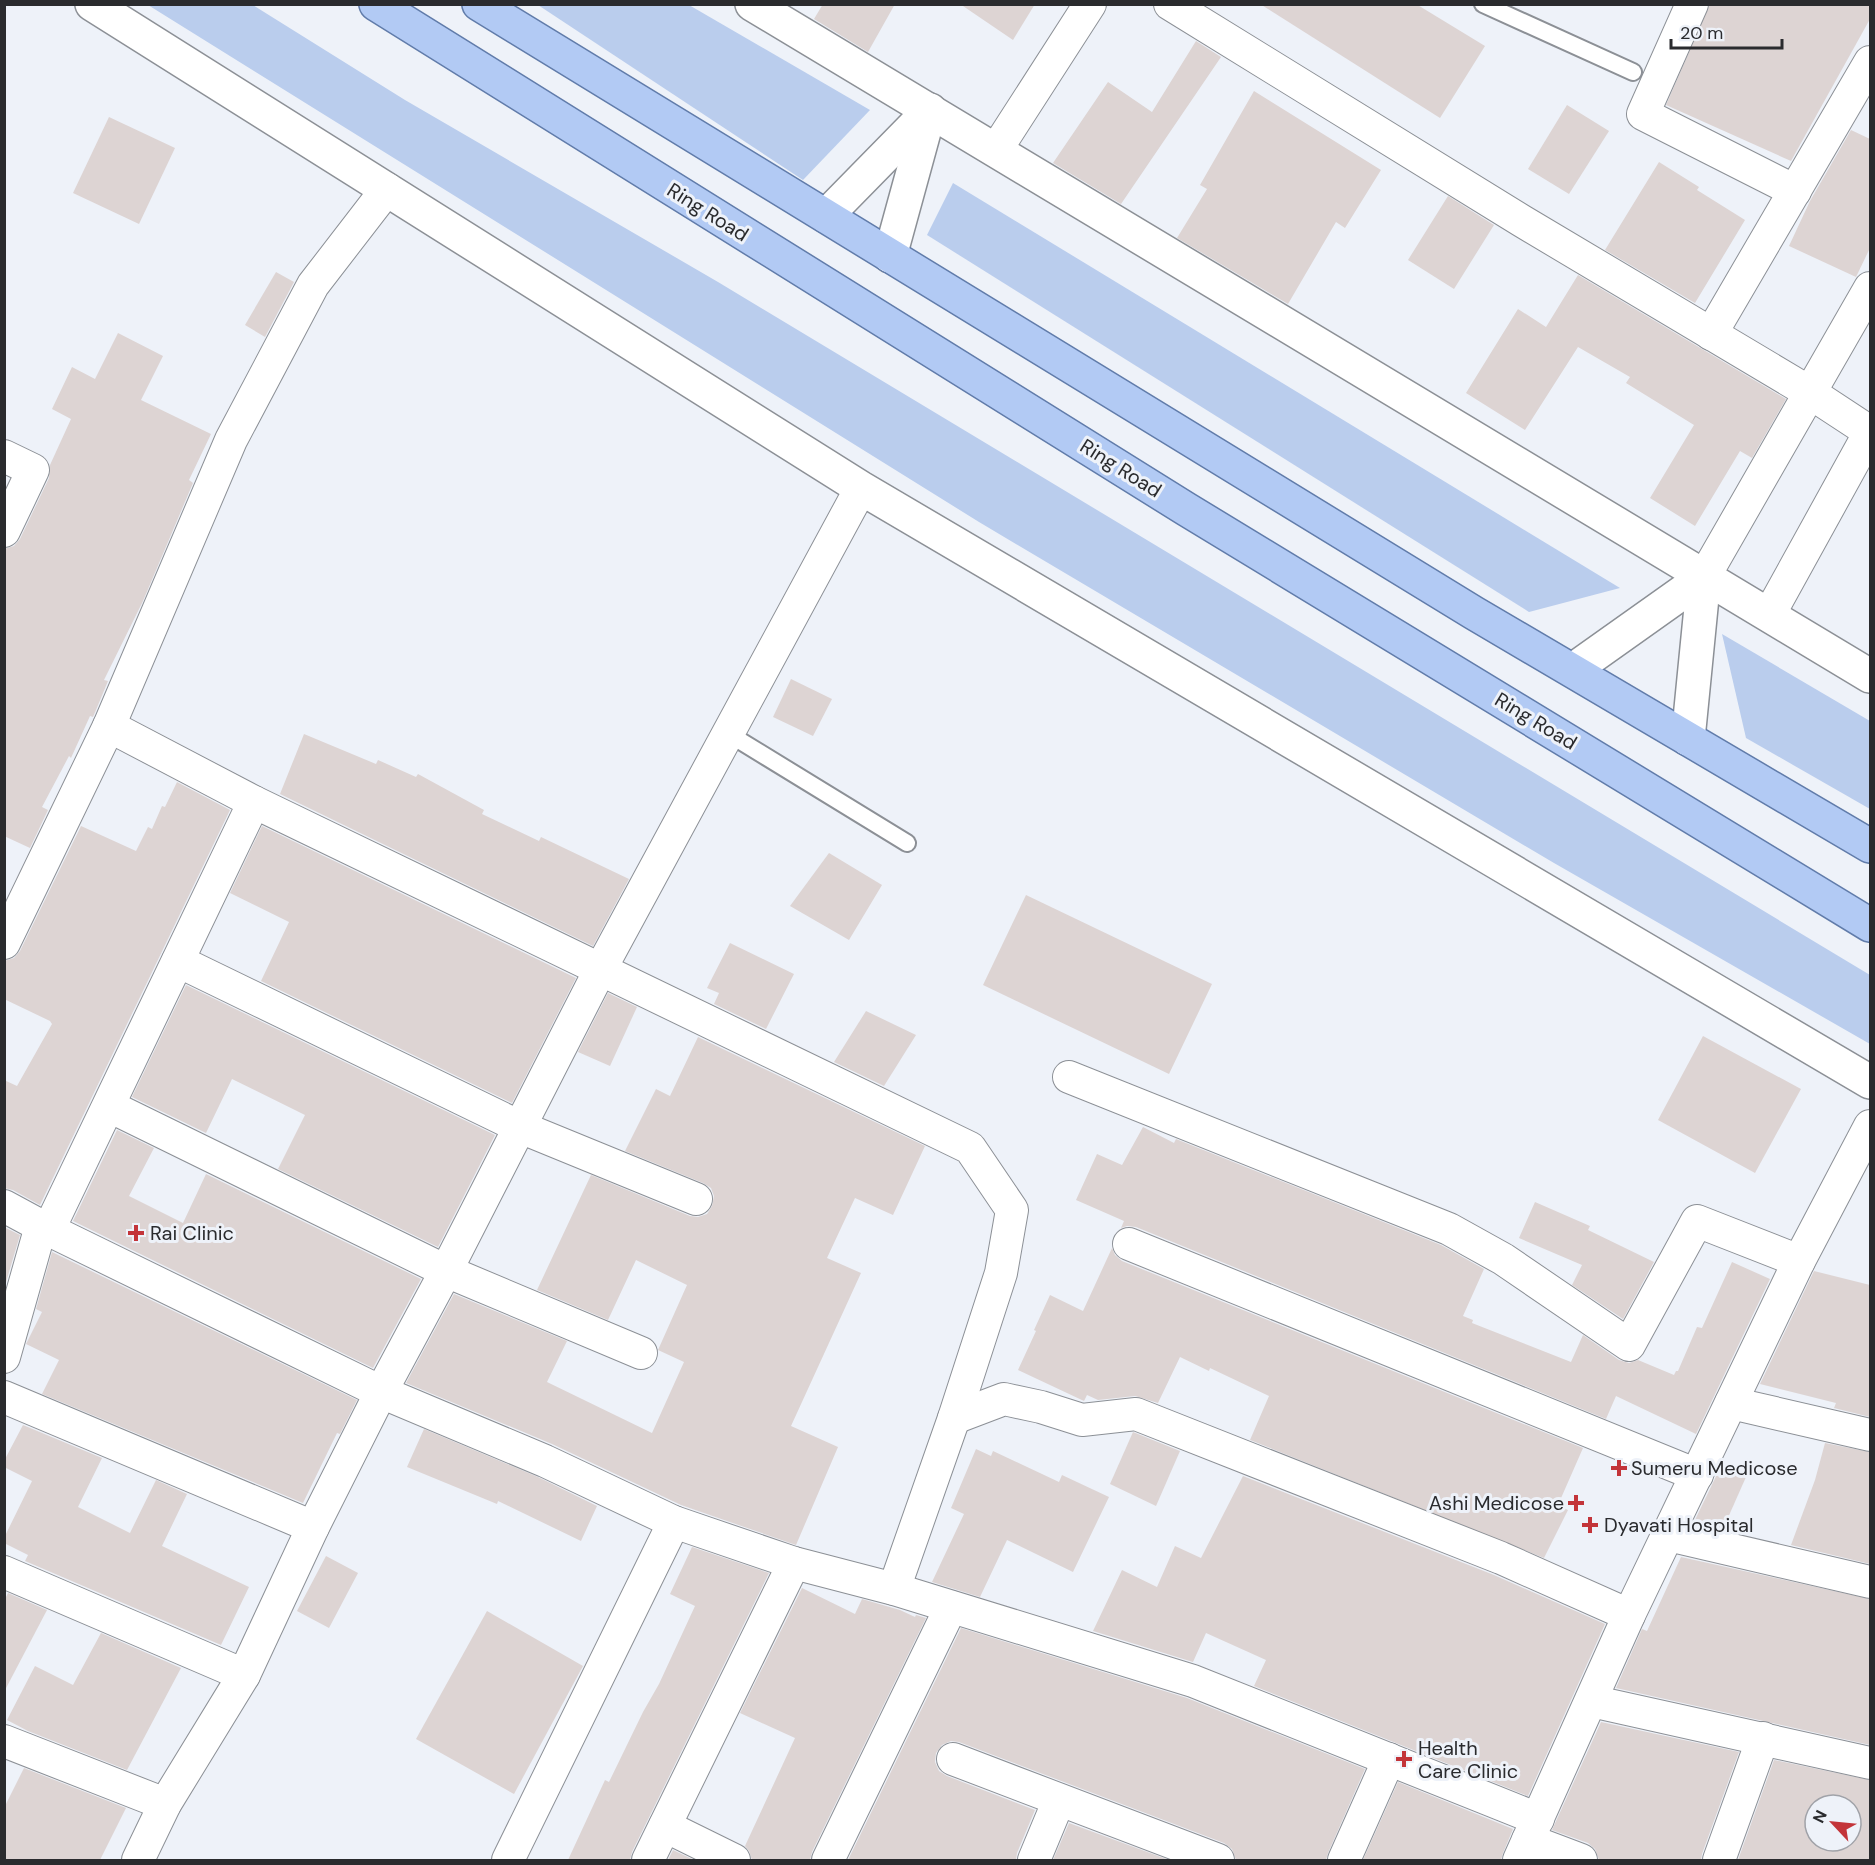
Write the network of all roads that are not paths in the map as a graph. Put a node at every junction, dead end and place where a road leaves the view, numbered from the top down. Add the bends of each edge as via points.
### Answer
1 (92, 4) edge
2 (376, 4) edge
3 (479, 4) edge
4 (752, 4) edge
5 (1090, 4) edge
6 (1170, 4) edge
7 (1483, 4) edge
8 (1692, 4) edge
9 (1870, 62) edge
10 (1633, 72) dead end
11 (930, 110) junction
12 (996, 150) junction
13 (387, 189) junction
14 (1795, 191) junction
15 (825, 216) junction
16 (890, 256) junction
17 (1870, 288) edge
18 (1711, 334) junction
19 (1809, 392) junction
20 (1870, 432) edge
21 (4, 456) edge
22 (861, 488) junction
23 (4, 531) edge
24 (1704, 577) junction
25 (1769, 615) junction
26 (1573, 670) junction
27 (1870, 676) edge
28 (109, 726) junction
29 (729, 734) junction
30 (1688, 739) junction
31 (254, 802) junction
32 (907, 843) dead end
33 (1870, 846) edge
34 (1870, 925) edge
35 (4, 943) edge
36 (178, 961) junction
37 (600, 970) junction
38 (1069, 1077) dead end
39 (1870, 1082) edge
40 (109, 1106) junction
41 (1870, 1126) edge
42 (520, 1127) junction
43 (696, 1199) dead end
44 (4, 1206) edge
45 (45, 1227) junction
46 (1129, 1244) dead end
47 (1799, 1261) junction
48 (446, 1271) junction
49 (641, 1353) dead end
50 (4, 1357) edge
51 (381, 1392) junction
52 (4, 1396) edge
53 (1731, 1403) junction
54 (954, 1418) junction
55 (1870, 1435) edge
56 (1697, 1475) junction
57 (674, 1522) junction
58 (313, 1527) junction
59 (1668, 1535) junction
60 (794, 1563) junction
61 (4, 1572) edge
62 (1870, 1582) edge
63 (894, 1589) junction
64 (951, 1607) junction
65 (1629, 1614) junction
66 (244, 1675) junction
67 (1591, 1701) junction
68 (1763, 1738) junction
69 (4, 1741) edge
70 (952, 1759) dead end
71 (1389, 1759) junction
72 (1870, 1763) edge
73 (1059, 1800) junction
74 (165, 1804) junction
75 (665, 1826) junction
76 (1528, 1840) edge
77 (1170, 1853) edge
78 (138, 1860) edge
79 (508, 1860) edge
80 (648, 1860) edge
81 (734, 1860) edge
82 (828, 1860) edge
83 (1034, 1860) edge
84 (1218, 1860) edge
85 (1344, 1860) edge
86 (1581, 1860) edge
87 (1719, 1860) edge

1 - 13 street
2 - 34 main road, Ring Road via 1197,516
3 - 15 main road
4 - 11 street
5 - 12 street
6 - 18 street
7 - 10 lane
8 - 14 street via 1643,114
9 - 14 street
11 - 12 street
11 - 15 street
11 - 16 street
12 - 24 street
13 - 22 street
13 - 28 street via 312,285 231,440
14 - 18 street
15 - 16 main road
16 - 26 main road
17 - 19 street
18 - 19 street
19 - 20 street
19 - 24 street
20 - 25 street
21 - 23 street via 33,470
22 - 29 street
22 - 39 street
24 - 25 street
24 - 26 street
24 - 30 street
25 - 27 street
26 - 30 main road
28 - 31 street
28 - 35 street
29 - 32 lane
29 - 37 street
30 - 33 main road
31 - 36 street
31 - 37 street
36 - 40 street
36 - 42 street
37 - 42 street
37 - 54 street via 970,1148 1012,1210 1001,1273
38 - 47 street via 1449,1228 1503,1259 1629,1345 1697,1221
40 - 45 street
40 - 48 street
41 - 47 street
42 - 43 street
42 - 48 street
44 - 45 street
45 - 50 street
45 - 51 street
46 - 56 street
47 - 53 street
48 - 49 street
48 - 51 street
51 - 57 street via 545,1461
51 - 58 street
52 - 58 street
53 - 55 street
53 - 56 street
54 - 63 street
54 - 65 street via 1004,1399 1082,1420 1136,1414 1501,1558
56 - 59 street
57 - 60 street
57 - 79 street
58 - 66 street
59 - 62 street
59 - 65 street
60 - 63 street
60 - 75 street
61 - 66 street
63 - 64 street
64 - 71 street via 1194,1681
64 - 82 street
65 - 67 street
66 - 74 street
67 - 68 street
67 - 76 street
68 - 72 street
68 - 87 street
69 - 74 street
70 - 73 street
71 - 76 street
71 - 85 street
73 - 77 street
73 - 83 street
74 - 78 street
75 - 80 street
75 - 81 street
76 - 86 street
77 - 84 street

